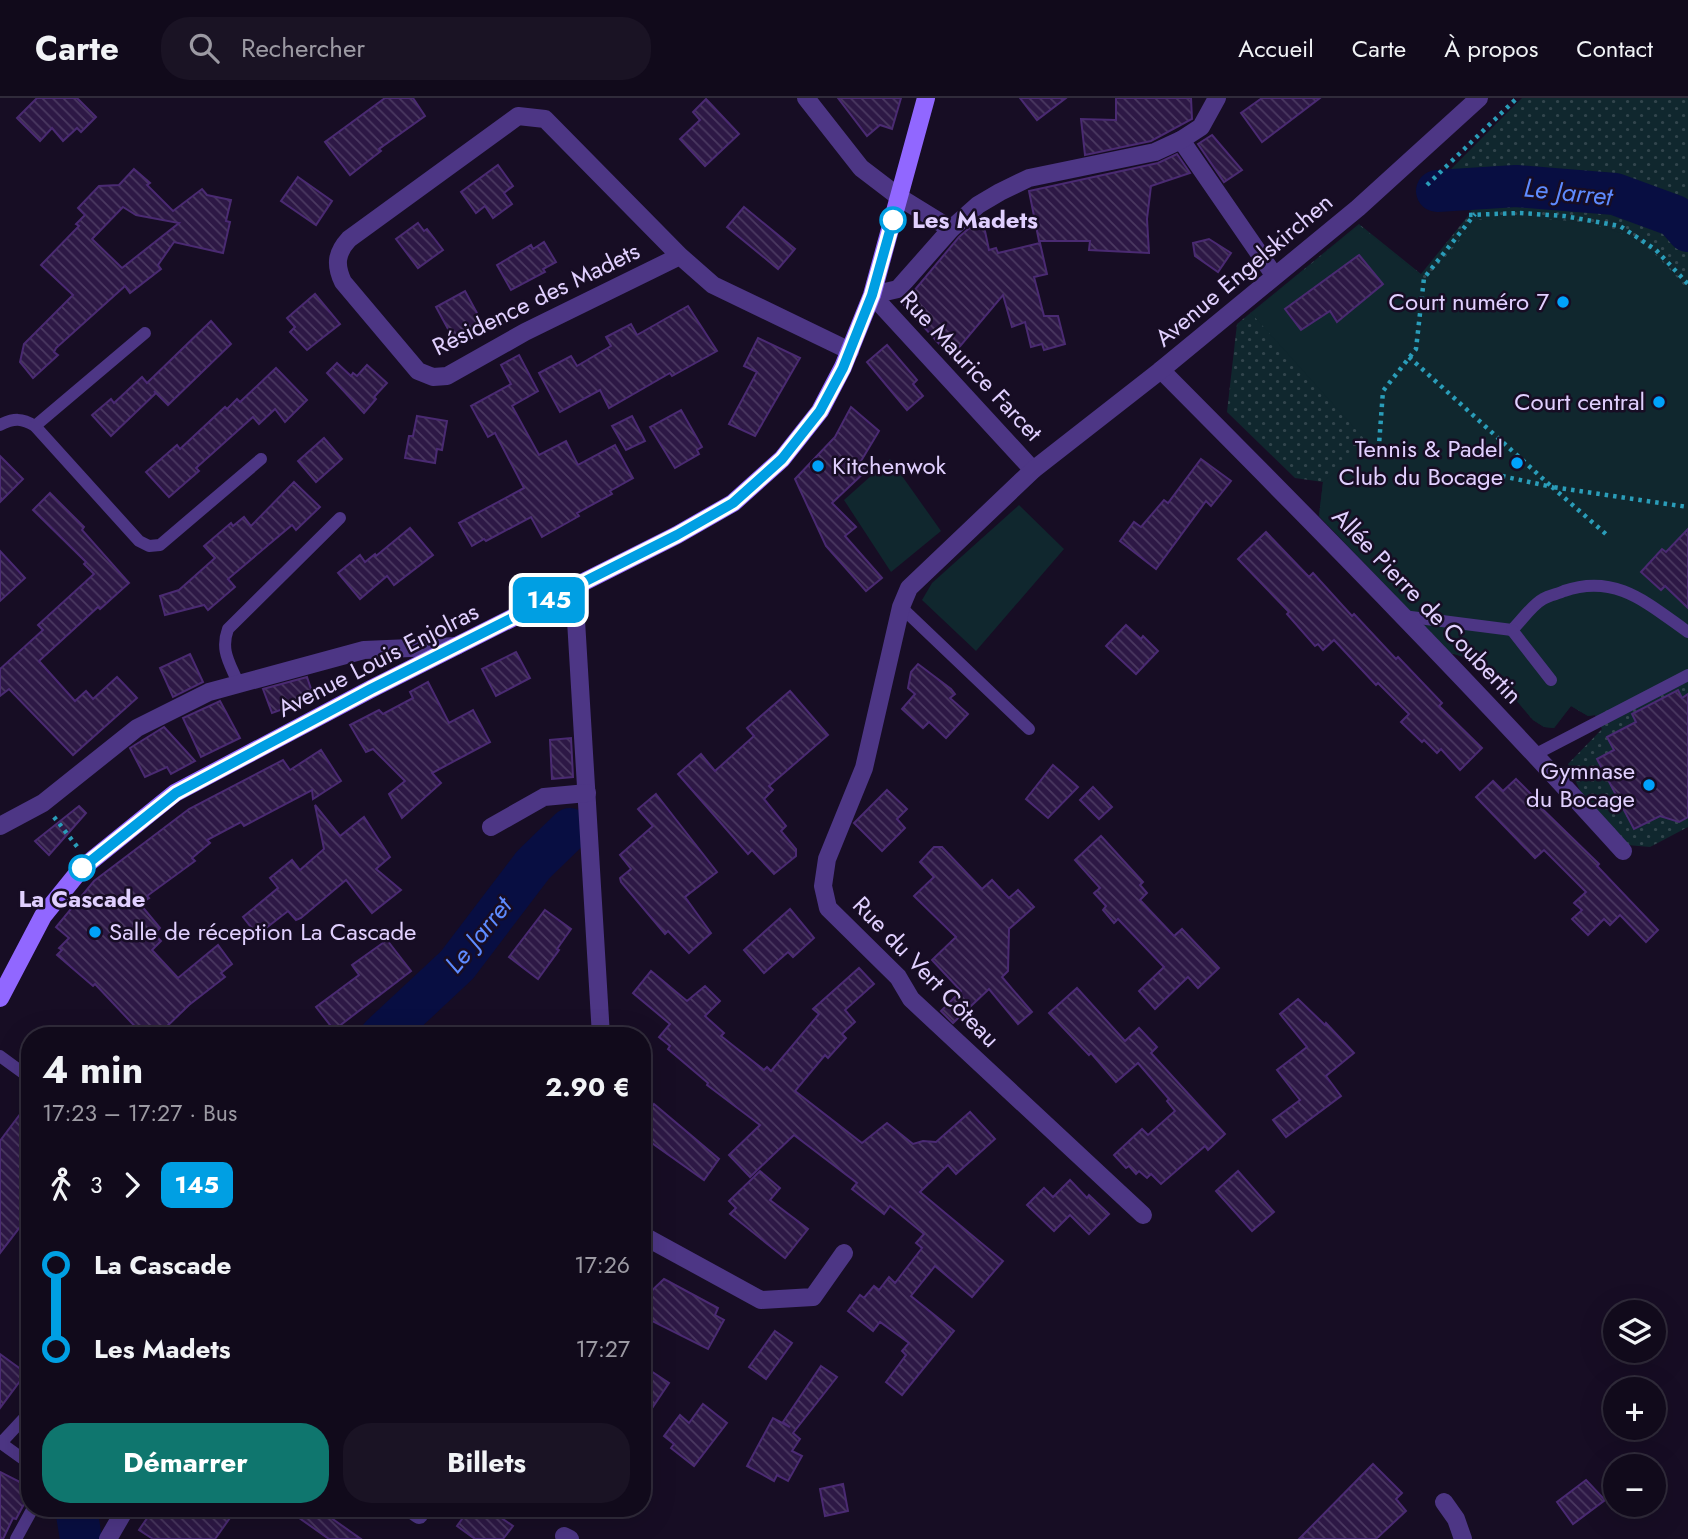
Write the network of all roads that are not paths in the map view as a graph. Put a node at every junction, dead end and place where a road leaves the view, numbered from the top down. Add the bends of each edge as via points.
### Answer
1 (806, 98) edge
2 (926, 98) edge
3 (1217, 98) edge
4 (1479, 98) edge
5 (1181, 140) junction
6 (899, 197) junction
7 (951, 229) junction
8 (680, 256) junction
9 (1274, 275) junction
10 (872, 295) junction
11 (145, 333) dead end
12 (850, 351) junction
13 (1161, 370) junction
14 (0, 425) edge
15 (35, 426) junction
16 (261, 459) dead end
17 (1032, 470) junction
18 (340, 518) dead end
19 (574, 587) junction
20 (901, 607) junction
21 (1403, 616) junction
22 (1512, 630) junction
23 (1688, 632) edge
24 (457, 646) junction
25 (1688, 675) edge
26 (1551, 680) dead end
27 (238, 683) junction
28 (1028, 729) dead end
29 (1536, 754) junction
30 (586, 793) junction
31 (1, 824) edge
32 (491, 827) dead end
33 (1623, 851) dead end
34 (0, 998) edge
35 (600, 1027) edge
36 (0, 1056) edge
37 (21, 1071) edge
38 (1143, 1216) dead end
39 (651, 1240) edge
40 (844, 1252) dead end
41 (21, 1421) edge
42 (21, 1457) edge
43 (1444, 1502) dead end
44 (28, 1517) edge
45 (121, 1517) edge
46 (16, 1539) edge
47 (108, 1539) edge
48 (1464, 1539) edge

1 - 6 street via 861,168
2 - 6 main road, Avenue Louis Enjolras
3 - 5 street via 1201,127
4 - 9 street, Avenue Engelskirchen via 1358,208
5 - 7 street via 1133,159 1029,178 978,205
5 - 9 street
6 - 7 street
6 - 10 main road, Avenue Louis Enjolras
7 - 10 street via 898,289
8 - 8 street, Résidence des Madets via 447,376 433,377 418,371 337,269 341,248 349,239 518,116 545,119
8 - 12 street, Résidence des Madets via 713,285
9 - 13 street, Avenue Engelskirchen
10 - 12 main road, Avenue Louis Enjolras
10 - 17 street, Rue Maurice Farcet
11 - 15 lane
12 - 19 main road, Avenue Louis Enjolras via 820,411 759,482 733,503
13 - 17 street, Avenue Engelskirchen
13 - 21 street, Allée Pierre de Coubertin
14 - 15 lane via 24,419
15 - 16 lane via 139,541 149,546 160,545
17 - 20 street, Rue du Vert Côteau via 909,588
18 - 27 lane via 228,629 223,641
19 - 24 main road, Avenue Louis Enjolras
19 - 30 street
20 - 28 lane
20 - 38 street, Rue du Vert Côteau via 864,768 827,859 823,886 828,908 898,977 911,999
21 - 22 lane
21 - 29 street, Allée Pierre de Coubertin
22 - 23 lane via 1542,599 1599,585 1619,588 1642,600
22 - 26 lane
24 - 27 street via 364,650
24 - 34 main road, Avenue Louis Enjolras via 176,793 89,860 43,916
25 - 29 lane
27 - 31 street via 209,692 137,728 43,803
29 - 33 street, Allée Pierre de Coubertin
30 - 32 street via 544,797
30 - 35 street
36 - 37 lane
39 - 40 street via 761,1300 813,1297
41 - 42 lane via 1,1443
43 - 48 street
44 - 46 lane
45 - 47 street

